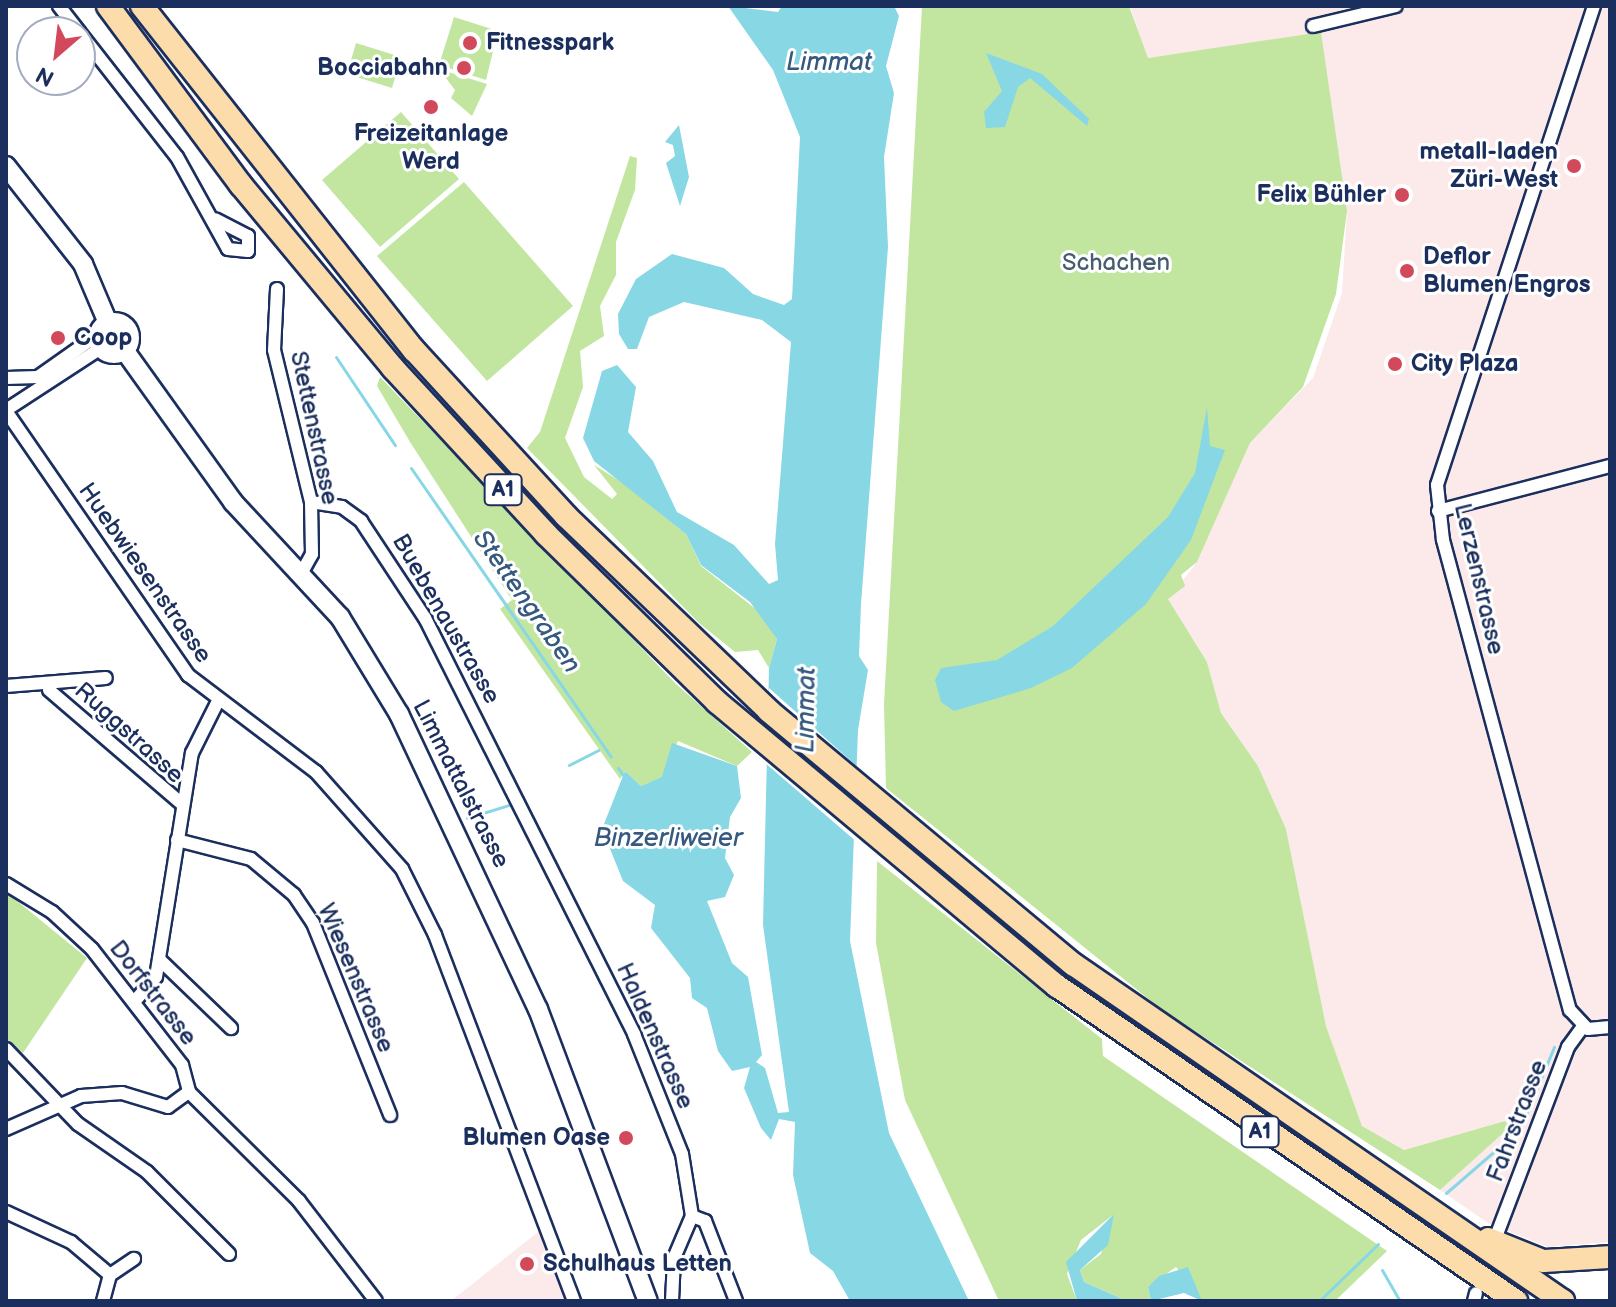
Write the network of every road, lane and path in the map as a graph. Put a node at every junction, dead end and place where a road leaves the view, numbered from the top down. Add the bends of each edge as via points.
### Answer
1 (108, 6) edge
2 (142, 6) edge
3 (1396, 6) edge
4 (1594, 6) edge
5 (1313, 26) dead end
6 (96, 54) edge
7 (6, 166) edge
8 (215, 219) dead end
9 (277, 289) dead end
10 (103, 335) junction
11 (125, 351) junction
12 (6, 378) edge
13 (6, 410) edge
14 (1610, 466) edge
15 (311, 502) junction
16 (1438, 511) junction
17 (301, 574) junction
18 (106, 678) dead end
19 (7, 684) edge
20 (49, 690) dead end
21 (217, 703) junction
22 (515, 790) joint
23 (182, 804) junction
24 (177, 840) junction
25 (6, 884) edge
26 (159, 959) junction
27 (134, 1002) junction
28 (1583, 1026) junction
29 (1610, 1027) edge
30 (231, 1028) dead end
31 (6, 1049) edge
32 (189, 1092) junction
33 (64, 1103) junction
34 (390, 1115) dead end
35 (6, 1129) edge
36 (1326, 1143) junction
37 (6, 1212) edge
38 (692, 1216) junction
39 (1497, 1234) dead end
40 (229, 1254) dead end
41 (1610, 1257) edge
42 (134, 1259) dead end
43 (110, 1275) junction
44 (103, 1301) edge
45 (376, 1301) edge
46 (574, 1301) edge
47 (648, 1301) edge
48 (672, 1301) edge
49 (736, 1301) edge
50 (1516, 1301) edge
51 (1563, 1301) edge

1 - 50 highway, A1 via 305,264 506,492 717,702 904,866 1148,1054
2 - 36 highway, A1 via 282,192 527,475 718,665 905,830 1096,981
3 - 5 street
4 - 16 street, Lerzenstrasse via 1443,454
6 - 8 street
7 - 10 main road via 84,266
9 - 15 street, Stettenstrasse via 274,350
10 - 11 main road
10 - 11 main road, Limmattalstrasse via 127,328
10 - 12 street via 38,377
10 - 13 street
11 - 17 main road, Limmattalstrasse via 225,492
13 - 21 street, Huebwiesenstrasse via 179,664
14 - 16 street
15 - 17 street, Stettenstrasse via 312,554
15 - 22 street, Buebenaustrasse via 352,513 382,548
16 - 28 street, Lerzenstrasse via 1570,1010
17 - 47 main road, Limmattalstrasse via 356,640 472,856
18 - 19 street
20 - 23 street, Ruggstrasse
21 - 23 street, Ruggstrasse via 196,737
21 - 46 street, Huebwiesenstrasse via 316,772 377,834 422,905
22 - 38 street, Haldenstrasse via 634,1034 682,1154
23 - 24 street, Ruggstrasse
24 - 26 street, Ruggstrasse
24 - 34 street, Wiesenstrasse via 251,859 294,895 313,923
25 - 27 street, Dorfstrasse via 52,912
26 - 27 street, Ruggstrasse via 150,988
26 - 30 street
27 - 32 street, Dorfstrasse via 188,1076
28 - 29 street
28 - 39 street, Fahrstrasse via 1568,1047
31 - 33 street
32 - 33 street via 168,1107 122,1093
32 - 45 street, Dorfstrasse via 310,1214
33 - 35 street
33 - 40 street via 78,1124 147,1172
36 - 41 highway via 1513,1251 1560,1263
36 - 51 highway, A1
37 - 43 street via 71,1242
38 - 48 street via 674,1258
38 - 49 street, Haldenstrasse via 705,1221
42 - 43 street
43 - 44 street

